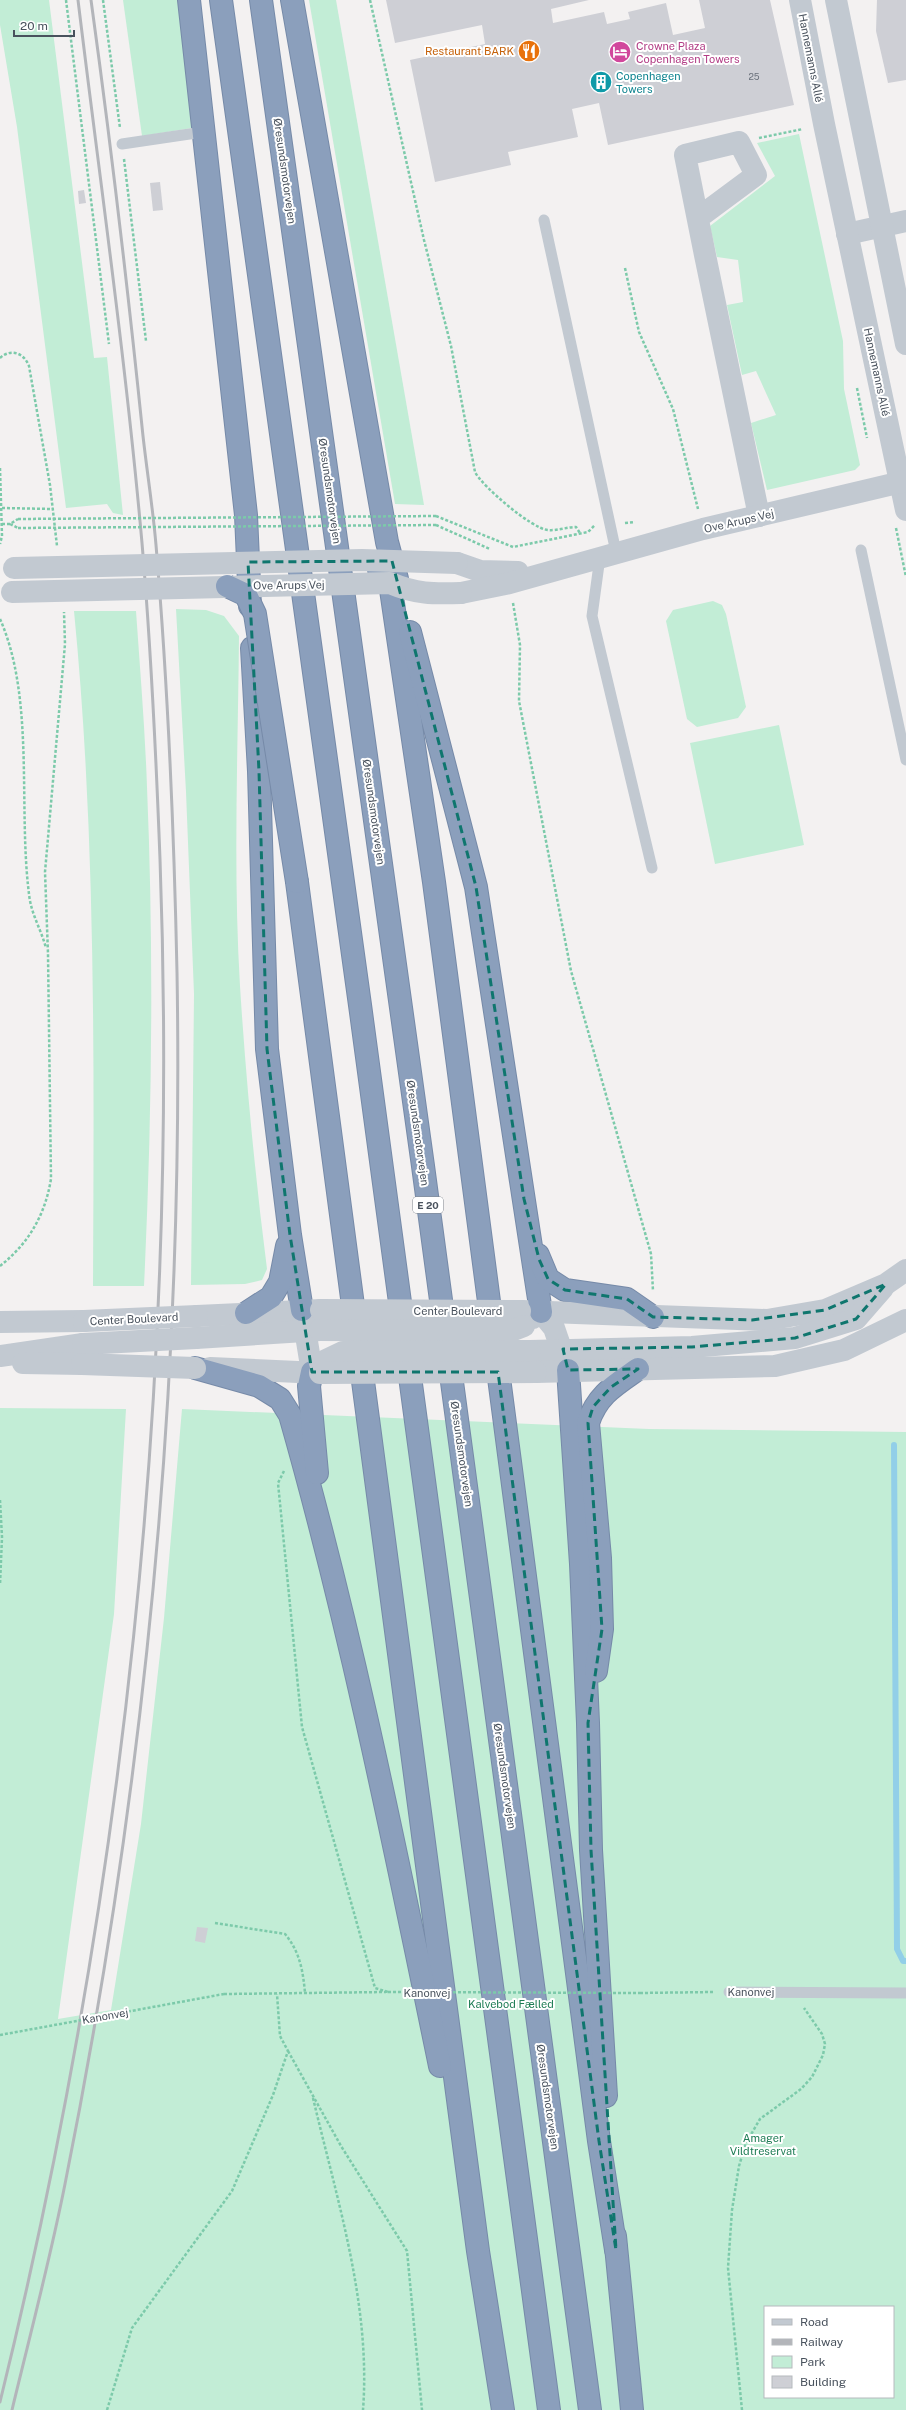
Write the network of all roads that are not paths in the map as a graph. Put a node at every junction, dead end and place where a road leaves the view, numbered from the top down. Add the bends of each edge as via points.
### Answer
1 (189, 0) edge
2 (221, 0) edge
3 (262, 0) edge
4 (292, 0) edge
5 (800, 0) edge
6 (836, 0) edge
7 (203, 132) junction
8 (122, 144) road end
9 (698, 218) junction
10 (544, 220) dead end
11 (906, 221) edge
12 (881, 226) junction
13 (847, 234) junction
14 (906, 344) edge
15 (903, 482) edge
16 (906, 510) edge
17 (759, 516) junction
18 (861, 550) dead end
19 (608, 554) junction
20 (362, 560) junction
21 (572, 565) junction
22 (7, 568) edge
23 (390, 583) junction
24 (227, 586) junction
25 (6, 592) edge
26 (906, 760) edge
27 (652, 868) dead end
28 (524, 1199) junction
29 (290, 1235) junction
30 (906, 1270) edge
31 (886, 1284) junction
32 (246, 1313) junction
33 (528, 1316) junction
34 (653, 1317) junction
35 (312, 1320) junction
36 (906, 1320) edge
37 (0, 1322) edge
38 (563, 1349) junction
39 (83, 1354) junction
40 (0, 1356) edge
41 (533, 1362) junction
42 (0, 1363) edge
43 (195, 1368) junction
44 (638, 1369) junction
45 (317, 1370) junction
46 (568, 1370) junction
47 (322, 1526) junction
48 (588, 1723) junction
49 (729, 1992) road end
50 (906, 1993) edge
51 (616, 2250) junction
52 (478, 2251) junction
53 (503, 2410) edge
54 (549, 2410) edge
55 (590, 2410) edge
56 (632, 2410) edge

1 - 7 highway
2 - 54 highway via 360,1005
3 - 55 highway, Øresundsmotorvejen / E 20 via 424,1174
4 - 28 highway via 387,542 476,887
5 - 13 street, Hannemanns Allé
6 - 12 street
7 - 8 lane
7 - 29 highway via 246,515 258,763 267,1049
9 - 9 street via 756,175 739,142 685,155
9 - 17 street
10 - 19 lane via 610,521
11 - 12 street
12 - 13 street
12 - 14 street
13 - 15 street, Hannemanns Allé
15 - 16 street, Hannemanns Allé
15 - 17 street, Ove Arups Vej
17 - 19 street, Ove Arups Vej
18 - 26 lane
19 - 21 street, Ove Arups Vej
19 - 27 lane via 592,616
20 - 21 street, Ove Arups Vej, bridge via 457,563 480,571 500,573
20 - 22 street, Ove Arups Vej, bridge
20 - 23 highway via 378,570
21 - 23 street, Ove Arups Vej, bridge via 510,583 461,593 427,594 409,591
23 - 24 street, Ove Arups Vej, bridge
23 - 51 highway via 434,882 598,2133
24 - 25 street, Ove Arups Vej, bridge
24 - 52 highway, bridge via 246,595 255,614 297,882
28 - 33 highway
28 - 34 highway via 539,1259 548,1279 565,1290 627,1299
29 - 32 highway via 280,1282 271,1297
29 - 35 highway
30 - 31 street, Center Boulevard
31 - 34 street, Center Boulevard via 825,1310 767,1320
31 - 38 street via 856,1319 795,1338 692,1347
32 - 35 street, Center Boulevard
32 - 37 street, Center Boulevard, bridge via 84,1321
33 - 34 street, Center Boulevard
33 - 35 street, Center Boulevard, bridge
33 - 38 street via 554,1328
35 - 39 street, bridge
35 - 45 street
36 - 44 street via 844,1350 775,1366
38 - 41 street
38 - 46 street
39 - 40 street
39 - 42 street
39 - 43 street, bridge
41 - 45 street, bridge
41 - 46 street
43 - 45 street
43 - 47 highway via 259,1386 280,1399 290,1415
44 - 46 street
44 - 48 highway via 612,1387 593,1407 588,1423 600,1558 602,1628
45 - 47 highway via 309,1386
46 - 48 highway via 581,1564
47 - 52 highway via 399,1865
48 - 51 highway via 591,1858
49 - 50 lane, Kanonvej
51 - 56 highway
52 - 53 highway

